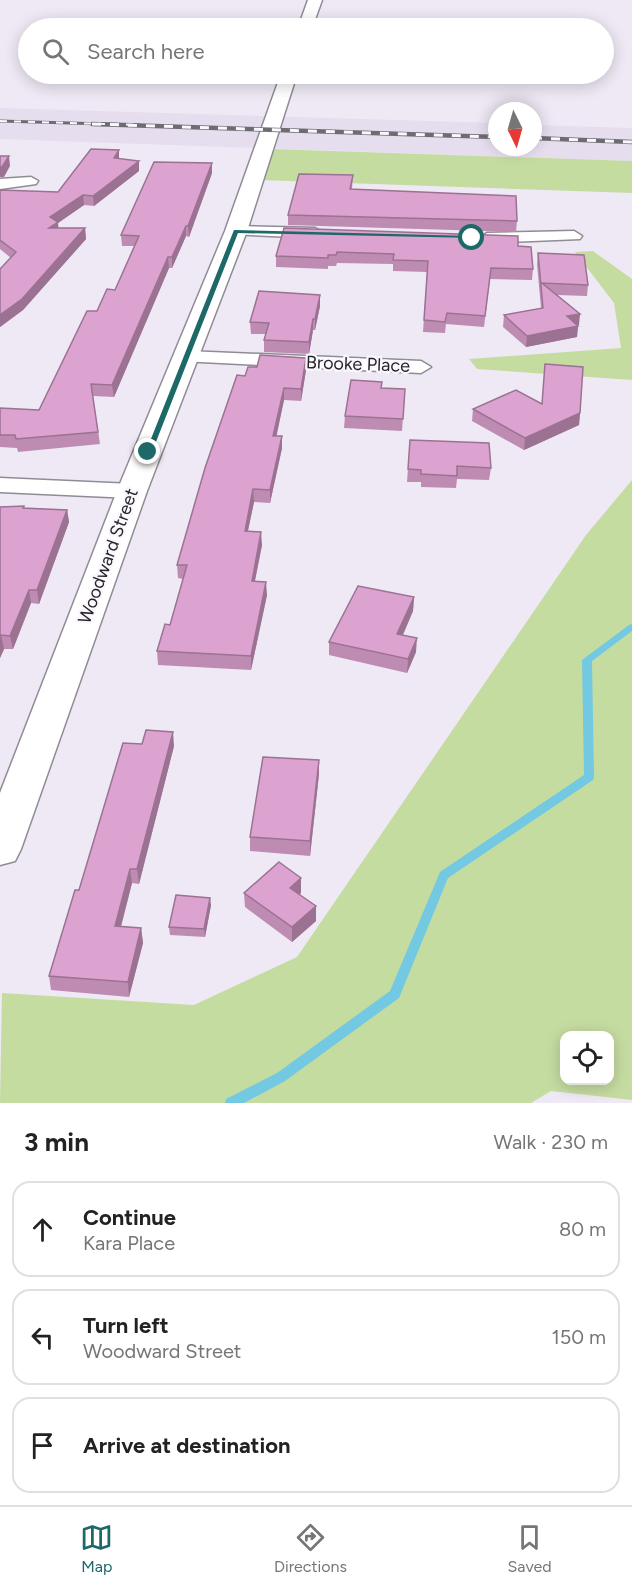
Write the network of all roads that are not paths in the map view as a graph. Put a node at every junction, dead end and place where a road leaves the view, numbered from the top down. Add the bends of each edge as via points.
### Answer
1 (315, 0) edge
2 (308, 18) edge
3 (286, 84) edge
4 (31, 182) dead end
5 (0, 184) edge
6 (236, 231) junction
7 (330, 234) edge
8 (574, 236) dead end
9 (472, 238) edge
10 (187, 357) junction
11 (421, 367) dead end
12 (0, 485) edge
13 (132, 490) junction
14 (0, 849) edge

1 - 2 street
3 - 6 street, Woodward Street
4 - 5 street
6 - 7 street
6 - 10 street, Woodward Street
8 - 9 street
10 - 11 street, Brooke Place
10 - 13 street, Woodward Street
12 - 13 street
13 - 14 street, Woodward Street

